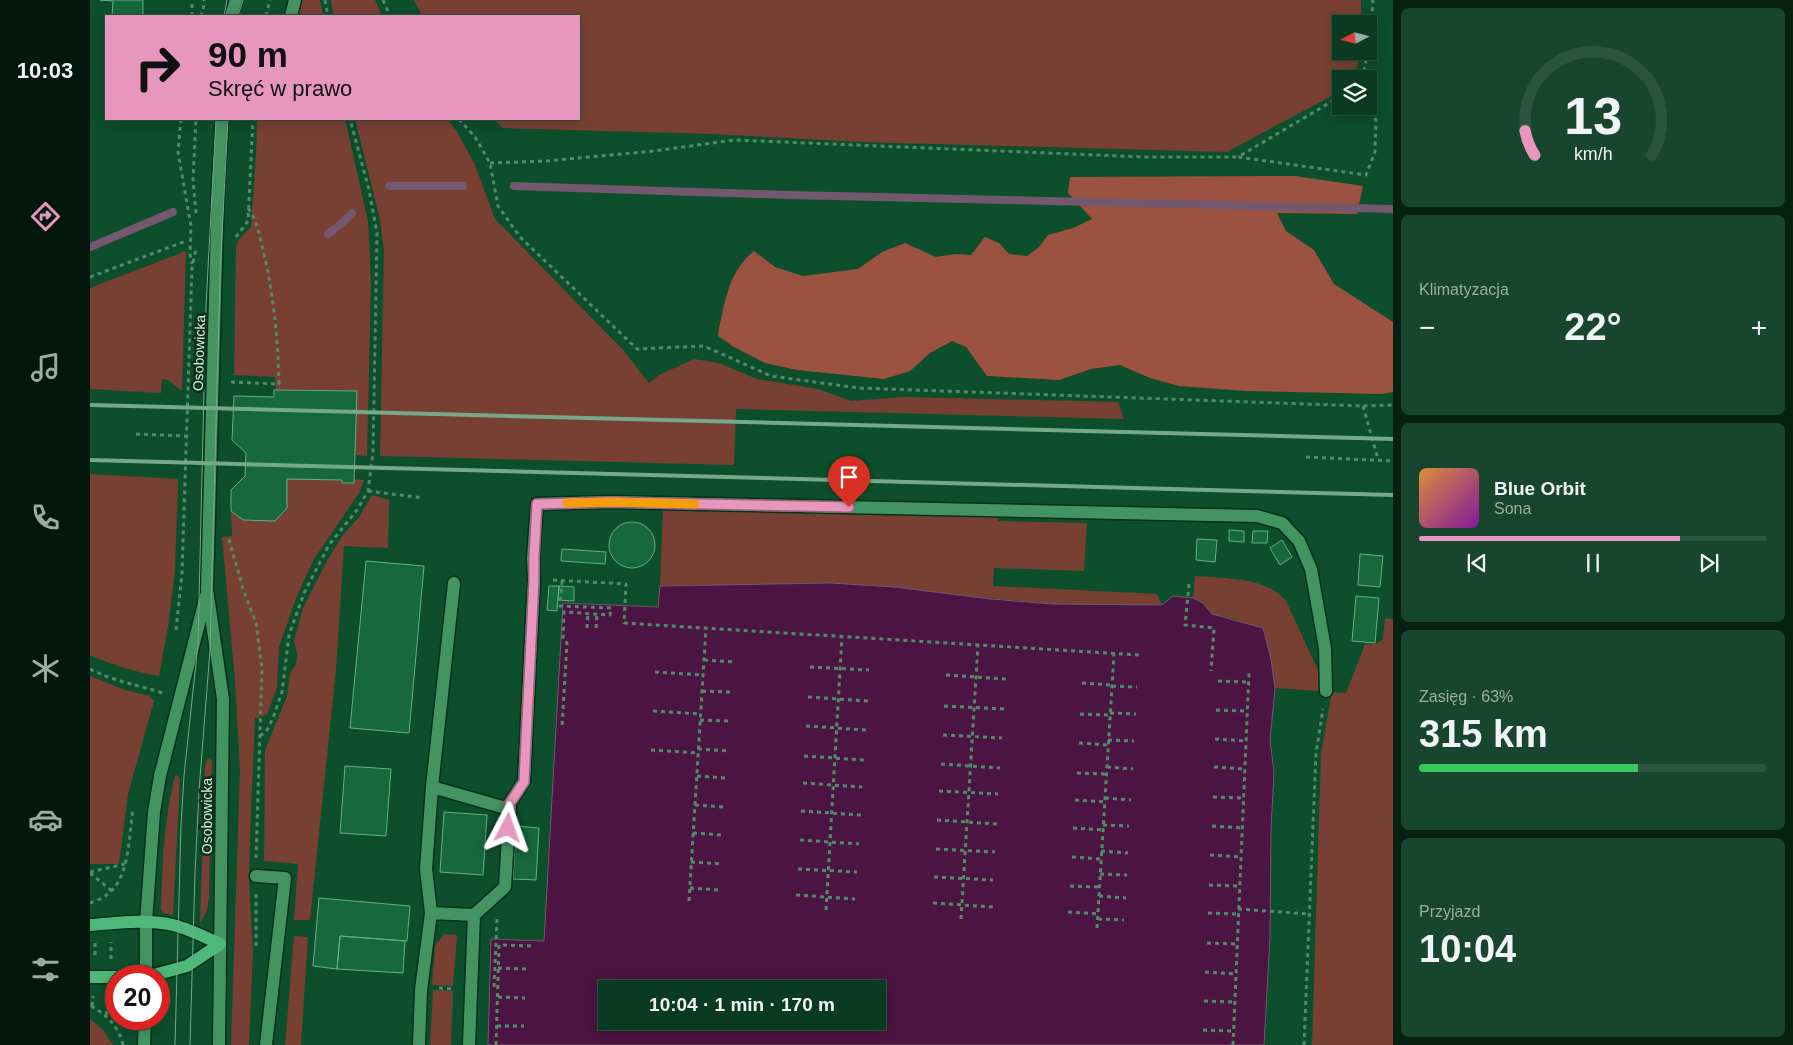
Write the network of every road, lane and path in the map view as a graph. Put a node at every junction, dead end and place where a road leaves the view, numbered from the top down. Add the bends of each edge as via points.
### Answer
1 (192, 0) edge
2 (204, 0) edge
3 (229, 0) edge
4 (236, 0) edge
5 (270, 0) edge
6 (296, 0) edge
7 (325, 0) edge
8 (383, 0) edge
9 (1373, 0) edge
10 (192, 15) edge
11 (201, 15) edge
12 (229, 15) edge
13 (229, 15) edge
14 (266, 15) edge
15 (291, 15) edge
16 (328, 15) edge
17 (390, 15) edge
18 (1372, 15) edge
19 (1332, 101) edge
20 (1374, 115) edge
21 (181, 120) edge
22 (196, 120) edge
23 (222, 120) edge
24 (253, 120) edge
25 (350, 120) edge
26 (460, 120) edge
27 (1238, 156) junction
28 (490, 163) junction
29 (248, 207) junction
30 (197, 217) dead end
31 (186, 241) dead end
32 (197, 241) dead end
33 (233, 241) dead end
34 (192, 267) junction
35 (90, 277) edge
36 (231, 373) dead end
37 (1393, 405) edge
38 (1363, 406) junction
39 (136, 434) dead end
40 (187, 436) junction
41 (1306, 457) dead end
42 (1378, 459) junction
43 (1393, 460) edge
44 (368, 490) junction
45 (423, 498) dead end
46 (227, 532) dead end
47 (534, 580) junction
48 (562, 581) junction
49 (454, 583) dead end
50 (1189, 584) dead end
51 (207, 589) junction
52 (588, 614) junction
53 (597, 614) junction
54 (587, 628) dead end
55 (596, 628) dead end
56 (706, 628) junction
57 (842, 636) junction
58 (174, 637) dead end
59 (978, 645) junction
60 (1114, 654) junction
61 (1140, 656) dead end
62 (704, 660) junction
63 (734, 662) dead end
64 (810, 667) dead end
65 (262, 668) dead end
66 (90, 669) edge
67 (840, 669) junction
68 (869, 670) dead end
69 (1210, 671) dead end
70 (655, 672) dead end
71 (1248, 673) dead end
72 (703, 675) junction
73 (946, 675) dead end
74 (976, 677) junction
75 (1006, 678) dead end
76 (1218, 681) dead end
77 (1248, 682) junction
78 (1082, 683) dead end
79 (1112, 686) junction
80 (1138, 687) dead end
81 (702, 690) junction
82 (732, 692) dead end
83 (1326, 692) joint
84 (808, 697) dead end
85 (838, 699) junction
86 (868, 701) dead end
87 (161, 702) dead end
88 (944, 706) dead end
89 (974, 708) junction
90 (1004, 709) dead end
91 (1216, 710) dead end
92 (653, 711) dead end
93 (1247, 711) junction
94 (700, 714) junction
95 (1080, 714) dead end
96 (1110, 714) junction
97 (1136, 714) dead end
98 (700, 720) junction
99 (730, 721) dead end
100 (806, 726) dead end
101 (562, 727) dead end
102 (836, 728) junction
103 (866, 730) dead end
104 (942, 735) dead end
105 (260, 736) dead end
106 (972, 736) junction
107 (1002, 738) dead end
108 (1215, 739) dead end
109 (1108, 740) junction
110 (1134, 741) dead end
111 (1246, 741) junction
112 (1079, 743) dead end
113 (1108, 745) junction
114 (651, 750) dead end
115 (698, 751) junction
116 (728, 751) dead end
117 (804, 756) dead end
118 (835, 758) junction
119 (864, 760) dead end
120 (941, 764) dead end
121 (970, 766) junction
122 (1107, 767) junction
123 (1214, 767) dead end
124 (1000, 768) dead end
125 (1133, 769) dead end
126 (1244, 769) junction
127 (1077, 773) dead end
128 (1106, 774) junction
129 (696, 776) junction
130 (726, 778) dead end
131 (803, 783) dead end
132 (833, 785) junction
133 (432, 787) junction
134 (862, 787) dead end
135 (939, 791) dead end
136 (968, 793) junction
137 (998, 794) dead end
138 (1212, 797) dead end
139 (1243, 798) junction
140 (1075, 800) dead end
141 (1105, 800) junction
142 (1131, 800) dead end
143 (695, 804) junction
144 (134, 805) dead end
145 (724, 807) dead end
146 (509, 809) junction
147 (802, 812) dead end
148 (831, 813) junction
149 (861, 815) dead end
150 (937, 820) dead end
151 (967, 822) junction
152 (997, 824) dead end
153 (1103, 825) junction
154 (1129, 826) dead end
155 (1212, 826) dead end
156 (1074, 828) dead end
157 (1242, 828) junction
158 (1103, 830) junction
159 (693, 833) junction
160 (722, 835) dead end
161 (800, 840) dead end
162 (830, 842) junction
163 (859, 844) dead end
164 (936, 849) dead end
165 (965, 850) junction
166 (1101, 851) junction
167 (995, 852) dead end
168 (1128, 853) dead end
169 (1210, 856) dead end
170 (1072, 857) dead end
171 (1240, 857) junction
172 (1101, 859) junction
173 (691, 862) junction
174 (126, 864) junction
175 (721, 864) dead end
176 (798, 869) dead end
177 (828, 871) junction
178 (857, 872) dead end
179 (90, 873) edge
180 (1100, 874) junction
181 (1127, 875) dead end
182 (256, 876) dead end
183 (934, 877) dead end
184 (964, 879) junction
185 (994, 880) dead end
186 (1209, 885) dead end
187 (1070, 886) dead end
188 (1239, 886) junction
189 (1100, 887) junction
190 (690, 888) junction
191 (719, 890) dead end
192 (112, 891) junction
193 (106, 896) junction
194 (796, 896) dead end
195 (1099, 896) junction
196 (826, 897) junction
197 (1126, 898) dead end
198 (855, 899) dead end
199 (107, 901) dead end
200 (689, 901) dead end
201 (90, 903) edge
202 (933, 904) dead end
203 (962, 905) junction
204 (992, 907) dead end
205 (1238, 909) junction
206 (826, 910) dead end
207 (1068, 912) dead end
208 (431, 913) junction
209 (1208, 913) dead end
210 (1098, 914) junction
211 (1238, 914) junction
212 (1309, 914) junction
213 (474, 915) junction
214 (961, 919) dead end
215 (1098, 919) junction
216 (1124, 920) dead end
217 (146, 922) junction
218 (1097, 928) dead end
219 (92, 931) edge
220 (111, 937) dead end
221 (496, 938) dead end
222 (1207, 943) dead end
223 (220, 944) junction
224 (1237, 944) junction
225 (535, 946) dead end
226 (95, 959) dead end
227 (111, 959) dead end
228 (148, 965) edge
229 (498, 968) junction
230 (526, 969) dead end
231 (170, 970) edge
232 (1205, 972) dead end
233 (1236, 974) junction
234 (90, 977) edge
235 (105, 977) edge
236 (421, 986) junction
237 (498, 988) junction
238 (471, 989) junction
239 (93, 997) dead end
240 (498, 997) junction
241 (525, 998) dead end
242 (1204, 1001) dead end
243 (1234, 1002) junction
244 (91, 1006) edge
245 (105, 1014) edge
246 (497, 1026) junction
247 (524, 1026) dead end
248 (117, 1030) edge
249 (145, 1030) edge
250 (1203, 1030) dead end
251 (1233, 1032) junction
252 (123, 1045) edge
253 (144, 1045) edge
254 (219, 1045) edge
255 (266, 1045) edge
256 (419, 1045) edge
257 (469, 1045) edge
258 (496, 1045) edge
259 (1232, 1045) edge
260 (1304, 1045) edge

1 - 10 path
2 - 11 path
3 - 12 street
4 - 13 street
5 - 14 path
6 - 15 street
7 - 16 path
8 - 17 path
9 - 18 path
19 - 27 path
20 - 27 path via 1375,152 1366,175
21 - 34 path via 178,152 191,226
22 - 30 path via 193,180
23 - 51 street, Osobowicka
24 - 29 path
25 - 44 path via 377,233 373,452
26 - 28 path via 475,137
27 - 28 path via 1145,157 734,140 546,161
28 - 38 path via 498,206 520,237 637,349 704,346 771,376 859,388
29 - 33 path via 248,221
29 - 36 path via 256,219 272,289 279,384 231,382
31 - 35 path
32 - 34 path
34 - 40 path
37 - 38 path
38 - 42 path
39 - 40 path
40 - 58 path via 182,573
41 - 42 path
42 - 43 path
44 - 45 path
44 - 105 path via 329,545 304,593 289,635 282,692 267,730
46 - 65 path via 256,623
47 - 48 path
47 - 83 street via 537,504 610,502 1257,516 1282,523 1298,541 1311,569 1325,648
47 - 146 street via 524,782
48 - 53 path via 560,606 610,608 610,615
48 - 56 path via 626,584 624,623
49 - 133 street
50 - 69 path via 1185,625 1214,628
51 - 217 street, Osobowicka via 160,776 154,812
51 - 223 street, Osobowicka via 223,700
52 - 53 path
52 - 54 path
52 - 101 path via 564,612 563,639 567,643
53 - 55 path
56 - 57 path
56 - 62 path
57 - 59 path
57 - 67 path
59 - 60 path
59 - 74 path
60 - 61 path
60 - 79 path
62 - 63 path
62 - 72 path
64 - 67 path
66 - 87 path via 133,686 164,693
67 - 68 path
67 - 85 path
70 - 72 path
71 - 77 path
72 - 81 path
73 - 74 path
74 - 75 path
74 - 89 path
76 - 77 path
77 - 93 path
78 - 79 path
79 - 80 path
79 - 96 path
81 - 82 path
81 - 94 path
83 - 212 path via 1316,753
84 - 85 path
85 - 86 path
85 - 102 path
88 - 89 path
89 - 90 path
89 - 106 path
91 - 93 path
92 - 94 path
93 - 111 path
94 - 98 path
95 - 96 path
96 - 97 path
96 - 109 path
98 - 99 path
98 - 115 path
100 - 102 path
102 - 103 path
102 - 118 path
104 - 106 path
106 - 107 path
106 - 121 path
108 - 111 path
109 - 110 path
109 - 113 path
111 - 126 path
112 - 113 path
113 - 122 path
114 - 115 path
115 - 116 path
115 - 129 path
117 - 118 path
118 - 119 path
118 - 132 path
120 - 121 path
121 - 124 path
121 - 136 path
122 - 125 path
122 - 128 path
123 - 126 path
126 - 139 path
127 - 128 path
128 - 141 path
129 - 130 path
129 - 143 path
131 - 132 path
132 - 134 path
132 - 148 path
133 - 146 street
133 - 208 street via 426,869
135 - 136 path
136 - 137 path
136 - 151 path
138 - 139 path
139 - 157 path
140 - 141 path
141 - 142 path
141 - 153 path
143 - 145 path
143 - 159 path
144 - 174 path
146 - 213 street via 505,888
147 - 148 path
148 - 149 path
148 - 162 path
150 - 151 path
151 - 152 path
151 - 165 path
153 - 154 path
153 - 158 path
155 - 157 path
156 - 158 path
157 - 171 path
158 - 166 path
159 - 160 path
159 - 173 path
161 - 162 path
162 - 163 path
162 - 177 path
164 - 165 path
165 - 167 path
165 - 184 path
166 - 168 path
166 - 172 path
169 - 171 path
170 - 172 path
171 - 188 path
172 - 180 path
173 - 175 path
173 - 190 path
174 - 179 path
174 - 192 path
176 - 177 path
177 - 178 path
177 - 196 path
179 - 192 path
180 - 181 path
180 - 189 path
182 - 255 street via 285,878
183 - 184 path
184 - 185 path
184 - 203 path
186 - 188 path
187 - 189 path
188 - 205 path
189 - 195 path
190 - 191 path
190 - 200 path
192 - 193 path
193 - 199 path
193 - 201 path
194 - 196 path
195 - 197 path
195 - 210 path
196 - 198 path
196 - 206 path
202 - 203 path
203 - 204 path
203 - 214 path
205 - 211 path
205 - 212 path
207 - 210 path
208 - 213 street
208 - 236 street
209 - 211 path
210 - 215 path
211 - 224 path
212 - 260 path
213 - 238 street
215 - 216 path
215 - 218 path
217 - 219 main road via 109,922
217 - 223 main road via 174,925
217 - 228 street, Osobowicka
219 - 226 path
220 - 227 path
221 - 237 path via 494,988
222 - 224 path
223 - 231 main road via 187,966
223 - 254 street, Osobowicka
224 - 233 path
225 - 229 path via 499,945
229 - 230 path
229 - 237 path
232 - 233 path
233 - 243 path
234 - 235 main road
236 - 238 path
236 - 256 street
237 - 240 path
238 - 257 street
239 - 244 path
240 - 241 path
240 - 246 path
242 - 243 path
243 - 251 path
244 - 245 path
246 - 247 path
246 - 258 path
248 - 252 path
249 - 253 street
250 - 251 path
251 - 259 path

